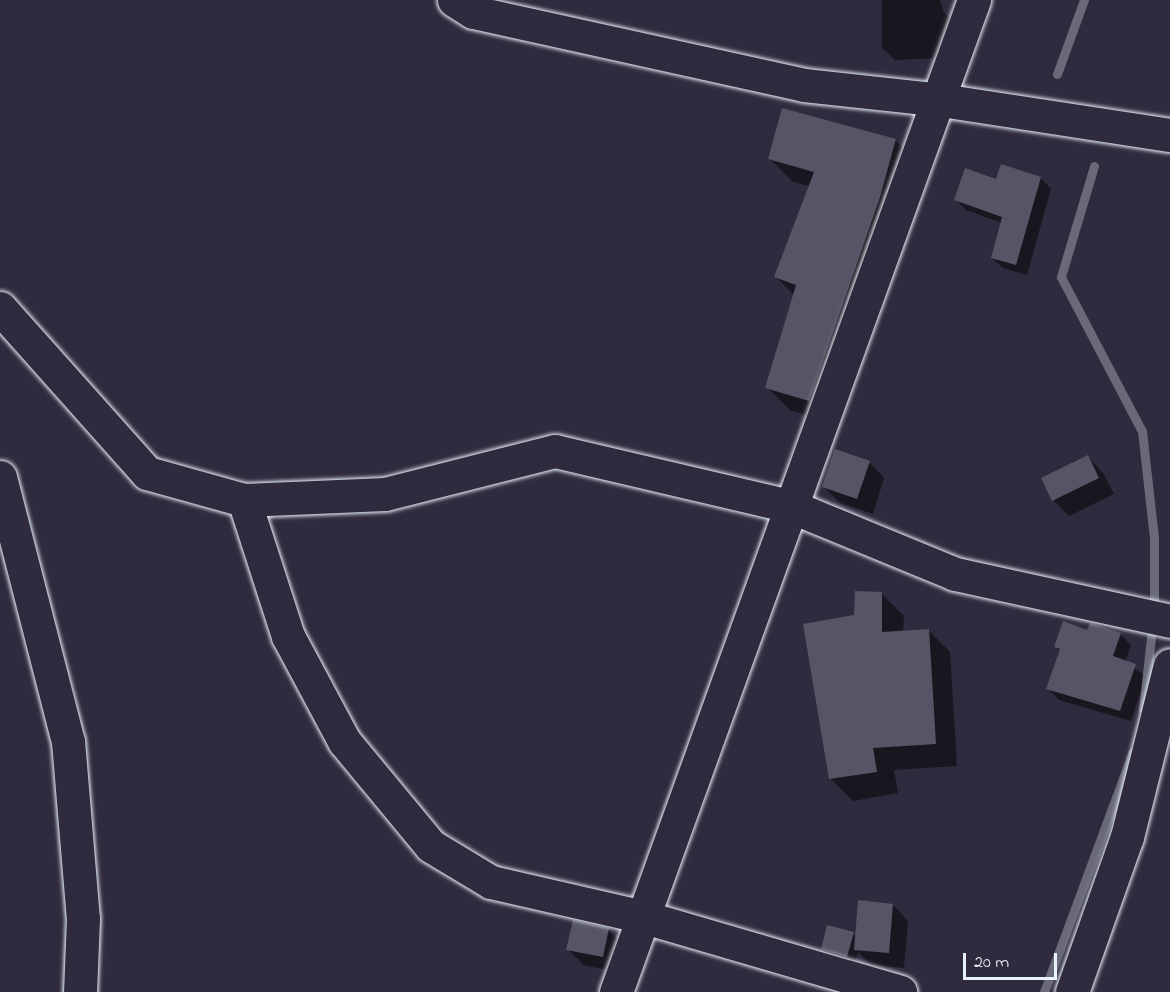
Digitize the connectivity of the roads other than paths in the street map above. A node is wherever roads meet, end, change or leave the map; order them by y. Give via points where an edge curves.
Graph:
1 (454, 0) edge
2 (974, 0) edge
3 (941, 100) junction
4 (1170, 135) edge
5 (0, 308) edge
6 (0, 477) edge
7 (244, 500) junction
8 (790, 506) junction
9 (1170, 621) edge
10 (1170, 664) edge
11 (644, 917) junction
12 (80, 992) edge
13 (616, 992) edge
14 (900, 992) edge
15 (1072, 992) edge

1 - 3 street via 473,12 717,68 804,85
2 - 3 street
3 - 4 street
3 - 8 street
5 - 7 street via 147,473
6 - 12 street via 68,741 83,918
7 - 8 street via 385,494 555,450
7 - 11 street via 288,636 344,741 431,846 491,882
8 - 9 street via 955,574
8 - 11 street
10 - 15 street via 1127,837
11 - 13 street
11 - 14 street

